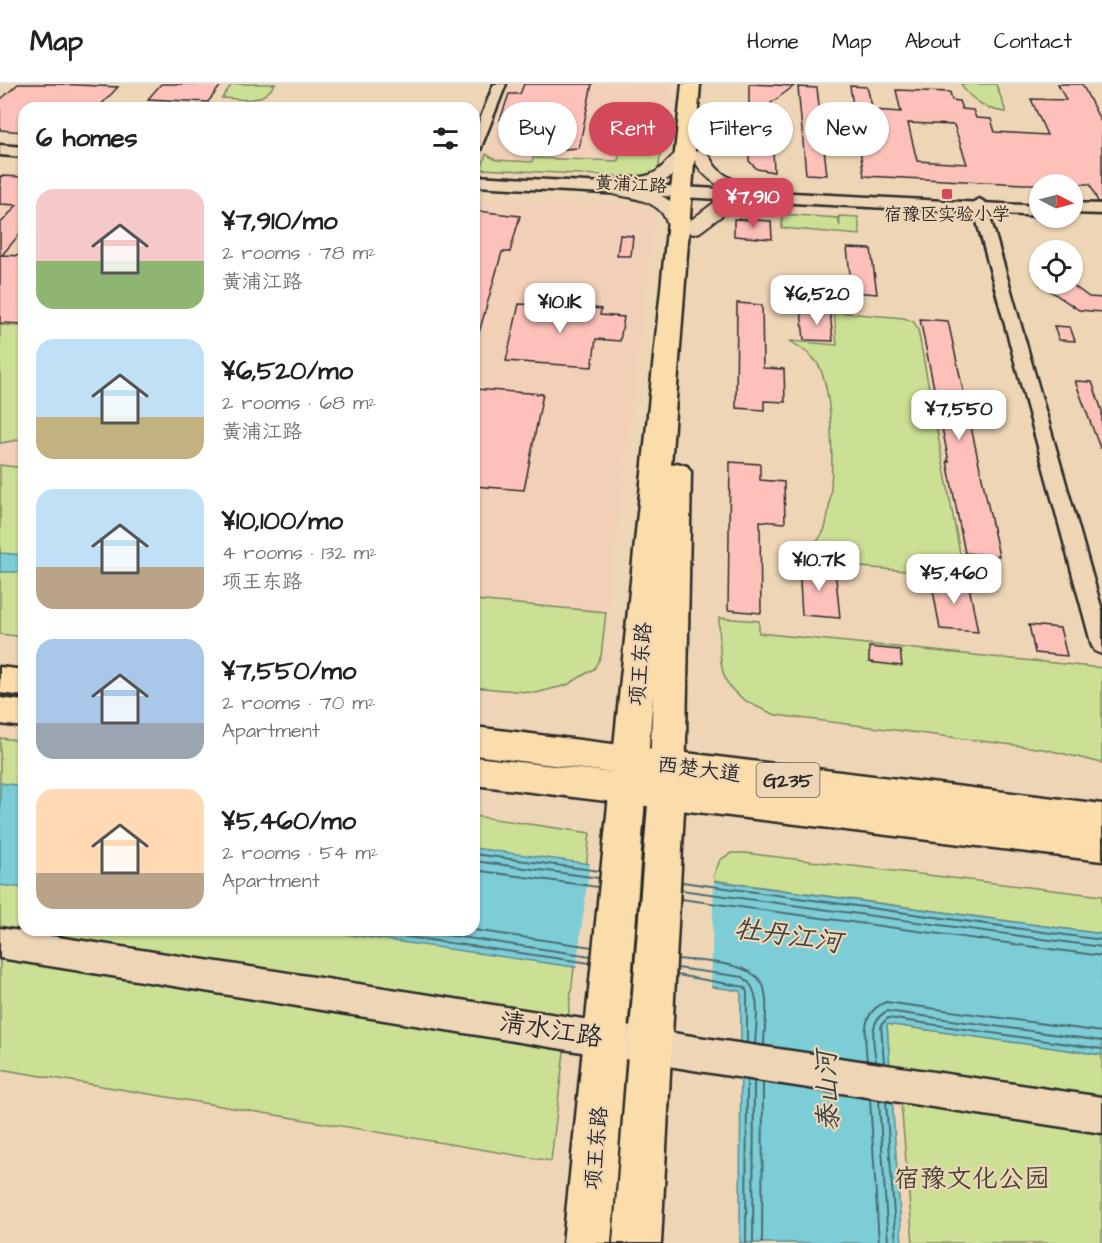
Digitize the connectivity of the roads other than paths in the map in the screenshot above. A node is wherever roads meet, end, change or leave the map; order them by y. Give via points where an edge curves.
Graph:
1 (500, 84) edge
2 (691, 84) edge
3 (705, 84) edge
4 (691, 102) edge
5 (702, 102) edge
6 (480, 135) edge
7 (0, 150) edge
8 (18, 152) edge
9 (0, 156) edge
10 (691, 156) edge
11 (692, 156) edge
12 (693, 156) edge
13 (18, 157) edge
14 (480, 176) edge
15 (480, 181) edge
16 (615, 186) junction
17 (689, 190) junction
18 (782, 196) junction
19 (980, 205) junction
20 (1029, 206) edge
21 (1083, 208) edge
22 (1102, 209) edge
23 (1029, 210) edge
24 (1083, 214) edge
25 (1102, 215) edge
26 (686, 227) junction
27 (1102, 646) edge
28 (0, 680) edge
29 (18, 682) edge
30 (0, 711) edge
31 (18, 713) edge
32 (480, 742) edge
33 (480, 771) edge
34 (629, 776) junction
35 (668, 779) junction
36 (1102, 819) edge
37 (1102, 845) edge
38 (0, 943) edge
39 (652, 1024) junction
40 (606, 1038) junction
41 (1102, 1114) edge
42 (587, 1243) edge
43 (637, 1243) edge

1 - 6 street
2 - 4 main road, 项王东路
3 - 5 main road, 项王东路
7 - 8 street
9 - 13 street
10 - 16 main road via 661,178
11 - 17 main road, 项王东路
12 - 18 main road via 722,181
14 - 16 street, 黄浦江路
15 - 16 street, 黄浦江路
16 - 17 street, 黄浦江路
16 - 26 main road via 667,206
17 - 18 street, 黄浦江路
17 - 26 main road, 项王东路
18 - 19 street, 黄浦江路
18 - 26 main road via 722,206
19 - 20 street, 黄浦江路
19 - 23 street, 黄浦江路
19 - 27 street
21 - 22 street
24 - 25 street
26 - 34 main road, 项王东路
26 - 35 main road, 项王东路
28 - 29 main road
30 - 31 main road
32 - 34 main road, 西楚大道 / G235
33 - 34 main road, 西楚大道 / G235
34 - 35 main road, 西楚大道 / G235
34 - 40 main road, 项王东路
35 - 36 main road, 西楚大道 / G235
35 - 37 main road, 西楚大道 / G235
35 - 39 main road, 项王东路
38 - 40 street, 清水江路
39 - 40 street, 清水江路
39 - 41 street, 清水江路 via 724,1058
39 - 43 main road, 项王东路
40 - 42 main road, 项王东路

